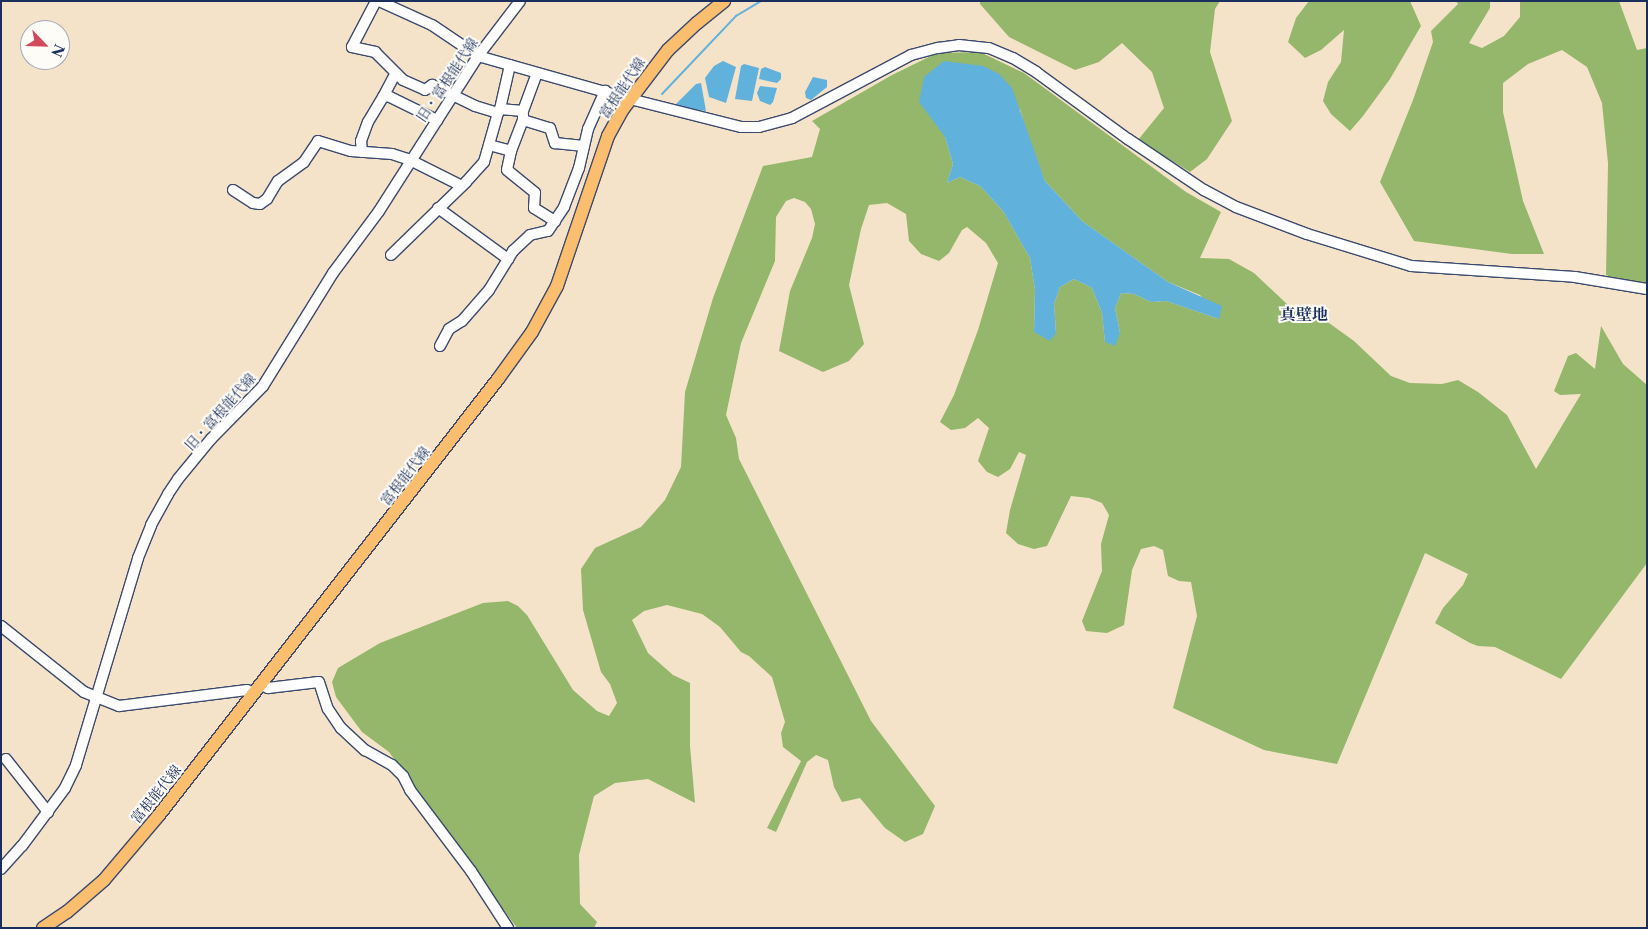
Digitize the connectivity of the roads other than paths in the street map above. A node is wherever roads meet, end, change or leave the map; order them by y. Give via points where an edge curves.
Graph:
1 (378, 1) edge
2 (520, 1) edge
3 (724, 1) edge
4 (478, 56) junction
5 (510, 65) junction
6 (396, 73) junction
7 (537, 73) junction
8 (605, 91) junction
9 (454, 95) junction
10 (383, 97) junction
11 (630, 99) junction
12 (499, 111) junction
13 (523, 116) junction
14 (437, 120) junction
15 (489, 145) junction
16 (584, 146) junction
17 (511, 151) junction
18 (362, 152) junction
19 (410, 160) junction
20 (580, 163) junction
21 (597, 168) junction
22 (462, 186) junction
23 (233, 190) dead end
24 (438, 208) junction
25 (555, 221) junction
26 (391, 255) dead end
27 (508, 259) junction
28 (1647, 289) edge
29 (440, 346) dead end
30 (1, 626) edge
31 (257, 690) junction
32 (96, 696) junction
33 (6, 759) dead end
34 (48, 812) junction
35 (1, 869) edge
36 (43, 928) edge
37 (508, 928) edge

1 - 4 street via 432,25
1 - 6 street via 352,47 376,52
2 - 4 street, 旧・富根能代線
3 - 11 main road, 富根能代線 via 668,50
4 - 5 street
4 - 9 street, 旧・富根能代線
5 - 7 street
5 - 12 street
6 - 9 street via 425,90 432,85
6 - 10 street
7 - 8 street
7 - 13 street
8 - 11 street
8 - 16 street
9 - 12 street
9 - 14 street, 旧・富根能代線
10 - 14 street via 388,96
10 - 18 street via 368,122 361,141
11 - 21 main road, 富根能代線 via 608,136
11 - 28 street via 741,127 759,127 792,118 911,55 959,45 989,48 1036,72 1204,190 1236,207 1307,234 1411,266 1575,277
12 - 13 street
12 - 15 street
13 - 16 street via 550,128 555,143
13 - 17 street
14 - 19 street, 旧・富根能代線
15 - 17 street
15 - 22 street via 484,162
16 - 20 street
17 - 25 street via 507,170 535,193 534,208
18 - 19 street via 392,154
18 - 23 street via 318,141 304,162 278,181 268,199 260,204
19 - 22 street
19 - 32 street, 旧・富根能代線 via 263,386 211,439 168,494 138,558
20 - 21 street
20 - 25 street via 564,207
21 - 31 main road, 富根能代線 via 557,286 532,332
22 - 24 street
24 - 26 street
24 - 27 street
25 - 27 street via 548,231 530,235
27 - 29 street via 489,290 462,321 449,329
30 - 32 street via 84,692
31 - 32 street via 119,706
31 - 36 main road, 富根能代線 via 104,880
31 - 37 street via 319,682 328,709 341,728 365,750 392,765 403,776
32 - 34 street, 旧・富根能代線 via 76,766
33 - 34 street
34 - 35 street, 旧・富根能代線

